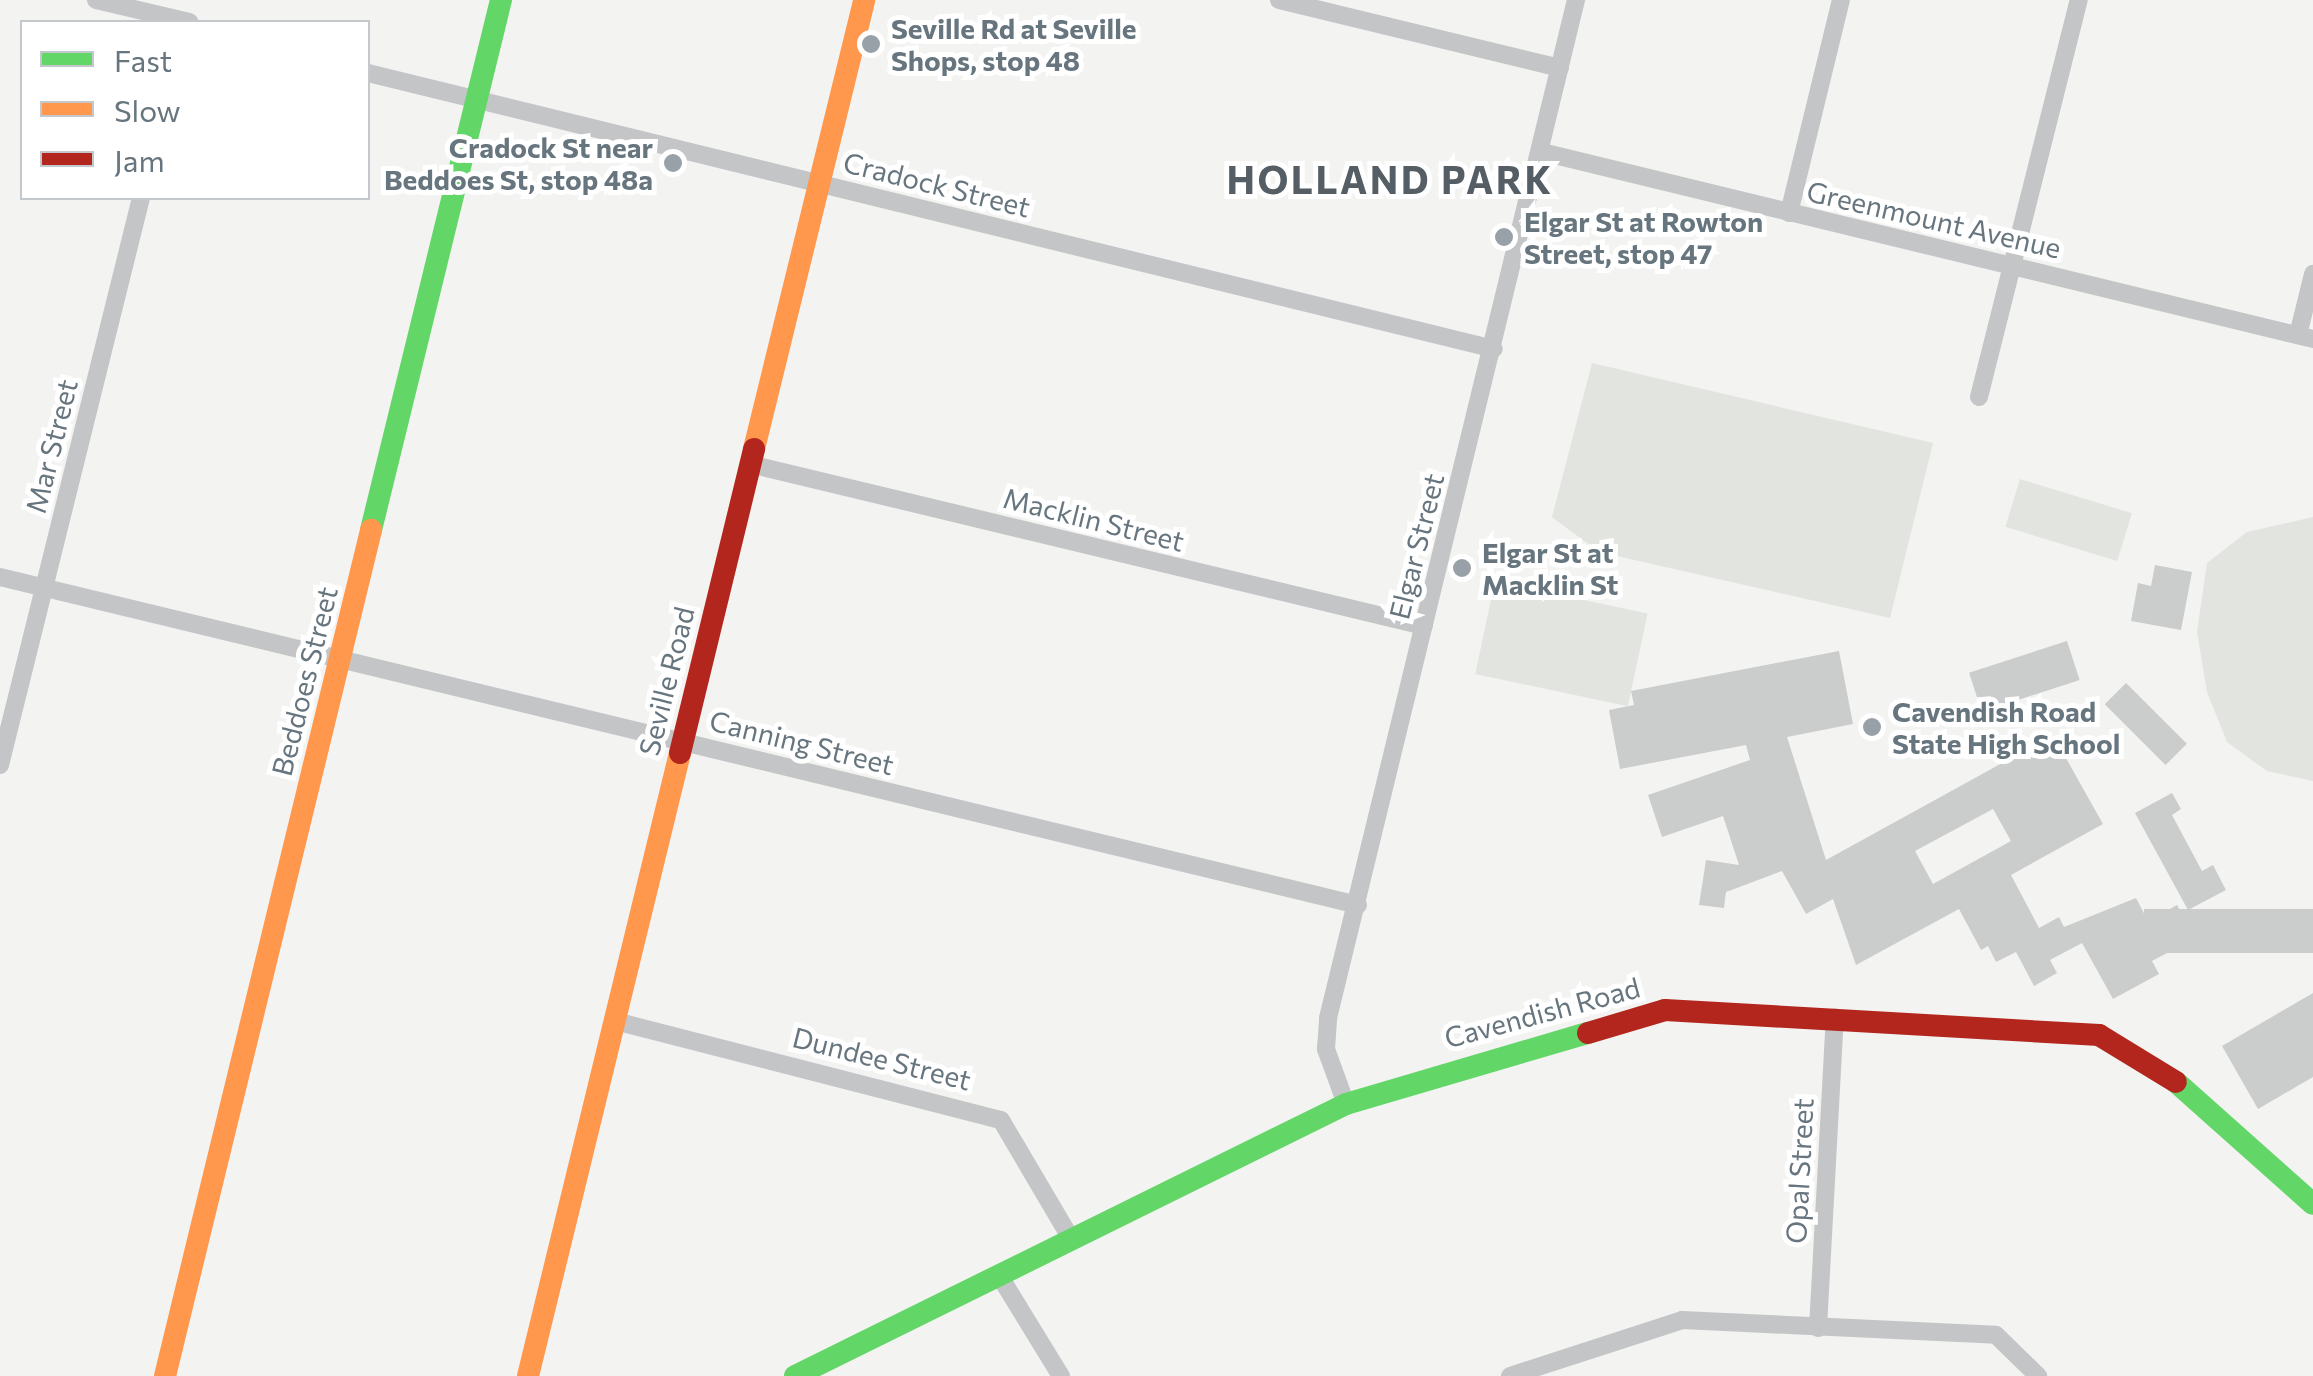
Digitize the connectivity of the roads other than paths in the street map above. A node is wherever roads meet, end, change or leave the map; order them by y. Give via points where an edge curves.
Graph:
1 (96, 0) edge
2 (502, 0) edge
3 (864, 0) edge
4 (1279, 0) edge
5 (1576, 0) edge
6 (1841, 0) edge
7 (2079, 0) edge
8 (178, 20) edge
9 (1560, 68) junction
10 (370, 74) edge
11 (477, 101) junction
12 (1542, 152) junction
13 (820, 183) junction
14 (140, 200) edge
15 (1789, 213) junction
16 (2011, 266) junction
17 (2313, 274) edge
18 (2306, 337) edge
19 (1494, 350) junction
20 (1979, 396) dead end
21 (750, 464) junction
22 (0, 577) edge
23 (44, 588) junction
24 (1424, 626) junction
25 (340, 659) junction
26 (682, 742) junction
27 (0, 765) edge
28 (1358, 905) junction
29 (1836, 1017) junction
30 (615, 1022) junction
31 (1346, 1104) junction
32 (2313, 1204) edge
33 (1071, 1239) junction
34 (999, 1275) junction
35 (1818, 1328) junction
36 (1557, 1369) edge
37 (165, 1376) edge
38 (528, 1376) edge
39 (795, 1376) edge
40 (1060, 1376) edge
41 (1510, 1376) edge
42 (2038, 1376) edge

1 - 8 street
2 - 11 street, Beddoes Street
3 - 13 street, Seville Road
4 - 9 street
5 - 9 street, Elgar Street
6 - 15 street
7 - 16 street
9 - 12 street, Elgar Street
10 - 11 street, Cradock Street
11 - 13 street, Cradock Street
11 - 25 street, Beddoes Street
12 - 15 street, Greenmount Avenue
12 - 19 street, Elgar Street
13 - 19 street, Cradock Street
13 - 21 street, Seville Road
14 - 23 street, Mar Street
15 - 16 street, Greenmount Avenue
16 - 18 street, Greenmount Avenue
16 - 20 street
17 - 18 street
19 - 24 street, Elgar Street
21 - 24 street, Macklin Street
21 - 26 street, Seville Road
22 - 23 street, Canning Street
23 - 25 street, Canning Street
23 - 27 street, Mar Street
24 - 28 street, Elgar Street
25 - 26 street, Canning Street
25 - 37 street, Beddoes Street
26 - 28 street, Canning Street
26 - 30 street, Seville Road
28 - 31 street, Elgar Street via 1325,1041
29 - 31 street, Cavendish Road via 1650,1012
29 - 32 street, Cavendish Road via 2063,1030 2116,1041 2152,1062
29 - 35 street, Opal Street
30 - 33 street, Dundee Street via 989,1115 1022,1146
30 - 38 street, Seville Road
31 - 33 street, Cavendish Road
33 - 34 street, Cavendish Road
34 - 39 street, Cavendish Road
34 - 40 street
35 - 36 street via 1682,1320
35 - 42 street via 1996,1335
36 - 41 street

